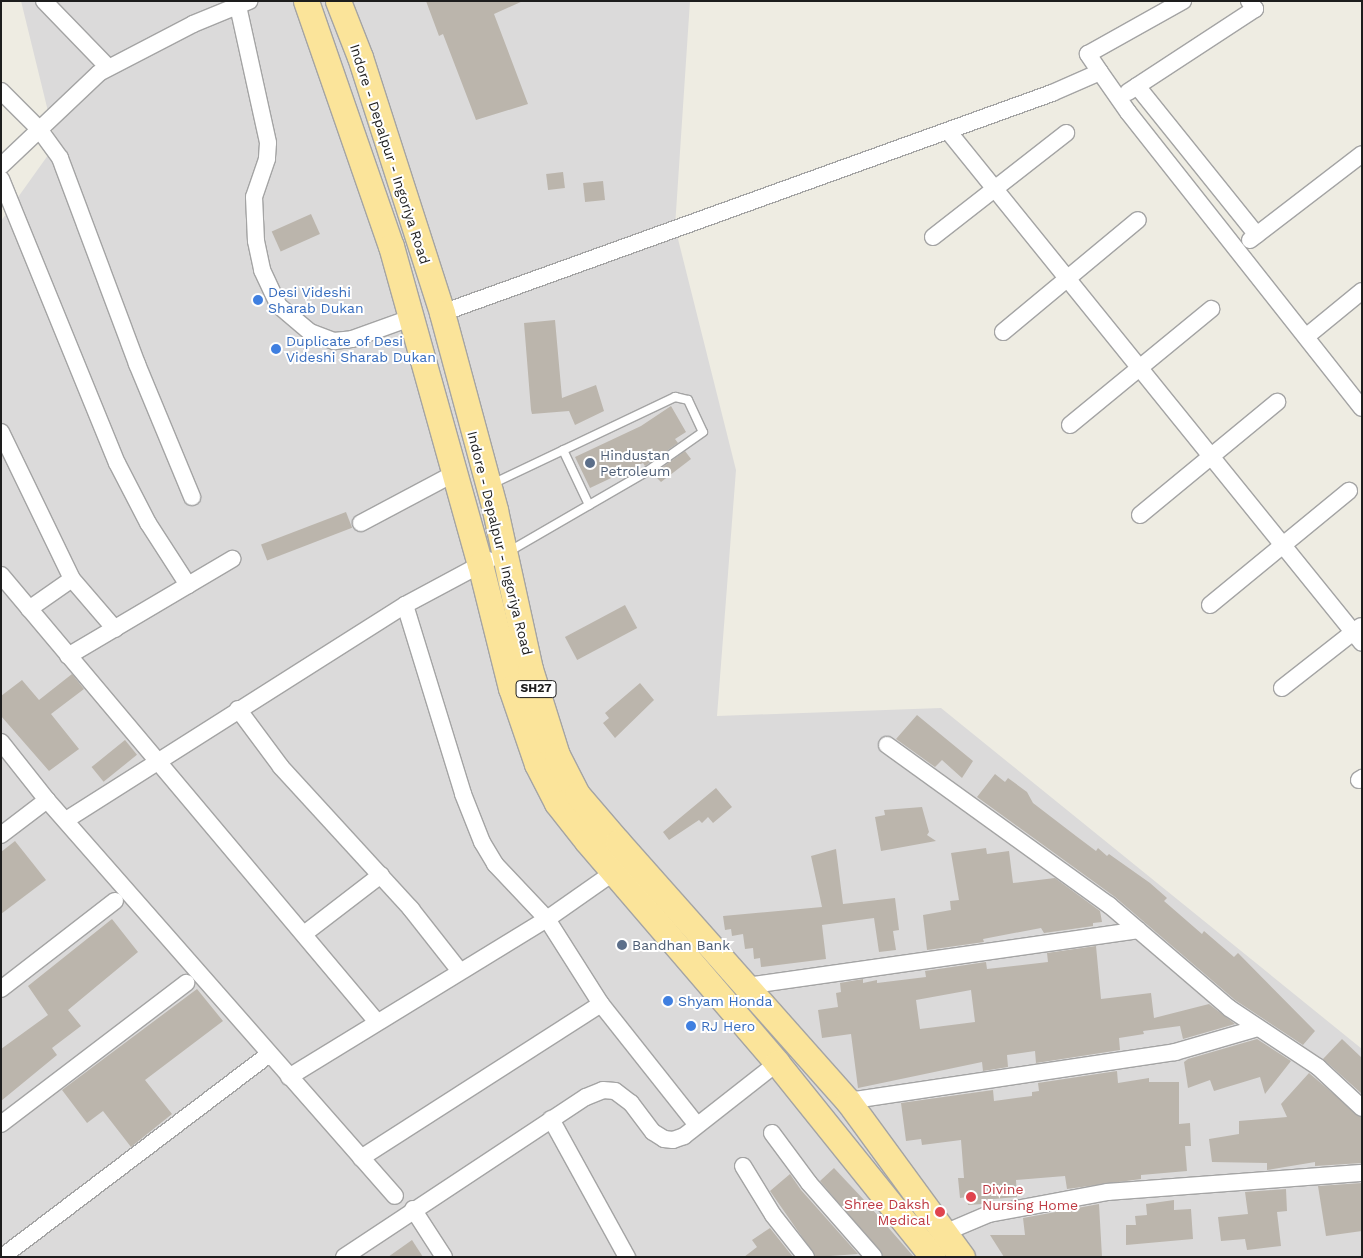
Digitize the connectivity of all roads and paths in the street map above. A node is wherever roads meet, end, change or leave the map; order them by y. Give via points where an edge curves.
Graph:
1 (44, 1) edge
2 (306, 1) edge
3 (338, 1) edge
4 (1183, 1) edge
5 (1249, 1) edge
6 (244, 3) edge
7 (108, 67) junction
8 (1100, 72) junction
9 (1137, 86) junction
10 (1, 90) edge
11 (1118, 99) junction
12 (39, 129) junction
13 (948, 131) junction
14 (1066, 133) dead end
15 (1362, 154) edge
16 (1, 166) edge
17 (1, 180) edge
18 (996, 189) junction
19 (1138, 220) dead end
20 (1257, 235) junction
21 (933, 237) dead end
22 (1238, 249) junction
23 (1069, 278) junction
24 (1362, 292) edge
25 (1211, 309) dead end
26 (442, 313) junction
27 (413, 317) junction
28 (1003, 332) dead end
29 (1307, 336) junction
30 (1141, 368) junction
31 (1277, 402) dead end
32 (1362, 408) edge
33 (1070, 425) dead end
34 (1, 432) edge
35 (563, 450) junction
36 (1211, 456) junction
37 (455, 473) junction
38 (488, 486) junction
39 (1349, 491) dead end
40 (192, 496) dead end
41 (589, 505) junction
42 (1140, 514) dead end
43 (361, 523) dead end
44 (1284, 546) junction
45 (504, 554) junction
46 (232, 558) dead end
47 (480, 564) junction
48 (1, 575) edge
49 (72, 579) junction
50 (188, 585) junction
51 (1210, 605) dead end
52 (405, 606) junction
53 (29, 609) junction
54 (115, 628) junction
55 (1359, 634) edge
56 (68, 656) junction
57 (1282, 688) dead end
58 (238, 709) junction
59 (1, 742) edge
60 (887, 745) dead end
61 (158, 761) junction
62 (47, 800) junction
63 (66, 820) junction
64 (1, 835) edge
65 (614, 872) junction
66 (381, 875) junction
67 (115, 900) dead end
68 (547, 919) junction
69 (1138, 930) junction
70 (304, 934) junction
71 (459, 970) junction
72 (186, 983) dead end
73 (746, 986) junction
74 (1, 989) edge
75 (601, 1004) junction
76 (377, 1022) junction
77 (1258, 1028) junction
78 (269, 1054) junction
79 (776, 1063) junction
80 (289, 1076) junction
81 (848, 1100) junction
82 (1362, 1108) edge
83 (551, 1119) junction
84 (1, 1124) edge
85 (698, 1125) junction
86 (772, 1133) dead end
87 (361, 1158) junction
88 (743, 1166) dead end
89 (1362, 1173) edge
90 (395, 1196) dead end
91 (413, 1208) junction
92 (944, 1233) junction
93 (2, 1257) edge
94 (344, 1257) edge
95 (444, 1257) edge
96 (627, 1257) edge
97 (806, 1257) edge
98 (874, 1257) edge
99 (933, 1257) edge
100 (962, 1257) edge

1 - 7 street
2 - 27 main road, Indore - Depalpur - Ingoriya Road / SH27 via 335,78
3 - 26 main road, Indore - Depalpur - Ingoriya Road / SH27 via 360,57
4 - 8 street via 1088,54
5 - 9 street via 1255,9
6 - 7 street
6 - 27 street via 268,143 267,159 254,197 256,242 262,270 278,305 310,332 334,341 352,339
7 - 12 street via 68,99
8 - 11 street
8 - 13 street
9 - 11 street
9 - 20 street
10 - 12 street
11 - 22 street
12 - 16 street
12 - 40 street via 60,158 67,174 137,364
13 - 18 street
13 - 26 street
14 - 18 street
15 - 20 street
17 - 50 street via 117,463 148,523
18 - 21 street
18 - 23 street
19 - 23 street
20 - 22 street
22 - 29 street
23 - 28 street
23 - 30 street
24 - 29 street
25 - 30 street
26 - 38 main road, Indore - Depalpur - Ingoriya Road / SH27
27 - 37 main road, Indore - Depalpur - Ingoriya Road / SH27
29 - 32 street
30 - 33 street
30 - 36 street
31 - 36 street
34 - 49 street
35 - 38 lane
35 - 41 lane
35 - 41 lane via 675,397 688,400 703,432 646,472
36 - 42 street
36 - 44 street
37 - 43 street
37 - 47 main road, Indore - Depalpur - Ingoriya Road / SH27
38 - 45 main road, Indore - Depalpur - Ingoriya Road / SH27
39 - 44 street
41 - 45 lane
44 - 51 street
44 - 55 street
45 - 47 street
45 - 73 main road, Indore - Depalpur - Ingoriya Road / SH27 via 530,669 557,755 577,794
46 - 50 street
47 - 52 street
47 - 65 main road, Indore - Depalpur - Ingoriya Road / SH27 via 511,688 537,764 557,802
48 - 53 street
49 - 53 street
49 - 54 street
50 - 54 street
52 - 58 street
52 - 68 street via 463,794 482,842 495,864
53 - 56 street
54 - 56 street
55 - 57 street
56 - 61 street
58 - 61 street
58 - 66 street via 281,767
59 - 62 street
60 - 69 street via 1109,905
61 - 63 street
61 - 70 street
62 - 63 street
62 - 64 street
63 - 78 street
65 - 68 street
65 - 79 main road, Indore - Depalpur - Ingoriya Road / SH27
66 - 70 street
66 - 71 street
67 - 74 street
68 - 71 street
68 - 75 street
69 - 73 street
69 - 77 street
70 - 76 street
71 - 76 street
72 - 84 street
73 - 81 main road, Indore - Depalpur - Ingoriya Road / SH27
75 - 85 street
75 - 87 street
76 - 80 street
77 - 81 street via 1176,1052
77 - 82 street via 1318,1067
78 - 80 street
78 - 93 street
79 - 85 street
79 - 99 main road, Indore - Depalpur - Ingoriya Road / SH27
80 - 87 street
81 - 92 main road, Indore - Depalpur - Ingoriya Road / SH27
83 - 85 street via 603,1090 615,1091 631,1103 654,1132 664,1139 684,1136
83 - 91 street
83 - 96 street
86 - 98 street via 809,1183
87 - 90 street
88 - 97 street via 773,1215
89 - 92 street via 1108,1192 989,1214
91 - 94 street
91 - 95 street
92 - 100 main road, Indore - Depalpur - Ingoriya Road / SH27

